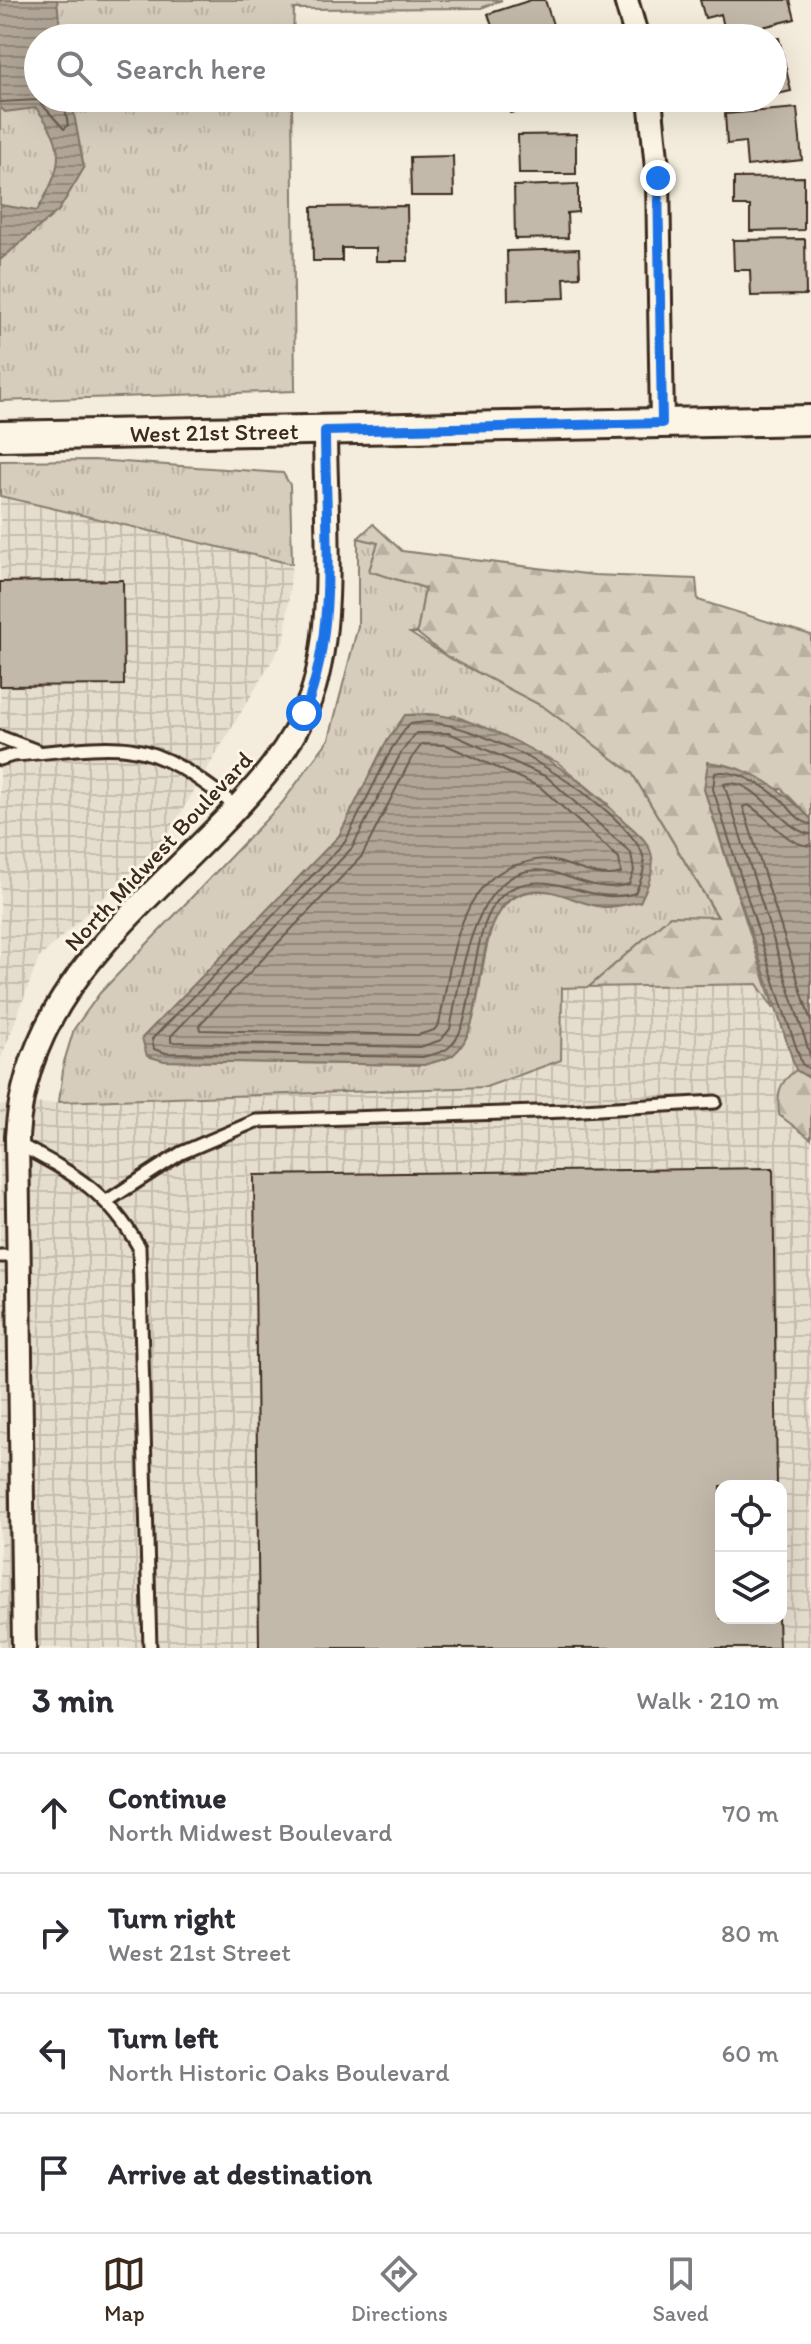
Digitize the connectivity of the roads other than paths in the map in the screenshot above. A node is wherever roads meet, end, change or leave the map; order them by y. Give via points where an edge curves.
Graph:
1 (626, 0) edge
2 (633, 24) edge
3 (651, 112) edge
4 (811, 420) edge
5 (662, 423) junction
6 (325, 431) junction
7 (0, 436) edge
8 (0, 737) edge
9 (42, 753) junction
10 (0, 759) edge
11 (237, 807) junction
12 (715, 1102) dead end
13 (17, 1144) junction
14 (107, 1201) junction
15 (10, 1256) edge
16 (24, 1648) edge
17 (150, 1648) edge

1 - 2 street
3 - 5 street via 658,178
4 - 5 street, West 21st Street
5 - 6 street, West 21st Street
6 - 7 street, West 21st Street
6 - 11 street, North Midwest Boulevard via 325,616 316,678 282,755
8 - 9 lane
9 - 10 lane
9 - 11 lane via 129,748 155,755
11 - 13 street, North Midwest Boulevard via 64,992 31,1061
12 - 14 lane via 256,1121 181,1153
13 - 14 lane via 74,1174
13 - 15 street, North Midwest Boulevard
14 - 17 lane via 139,1247
15 - 16 street, North Midwest Boulevard

